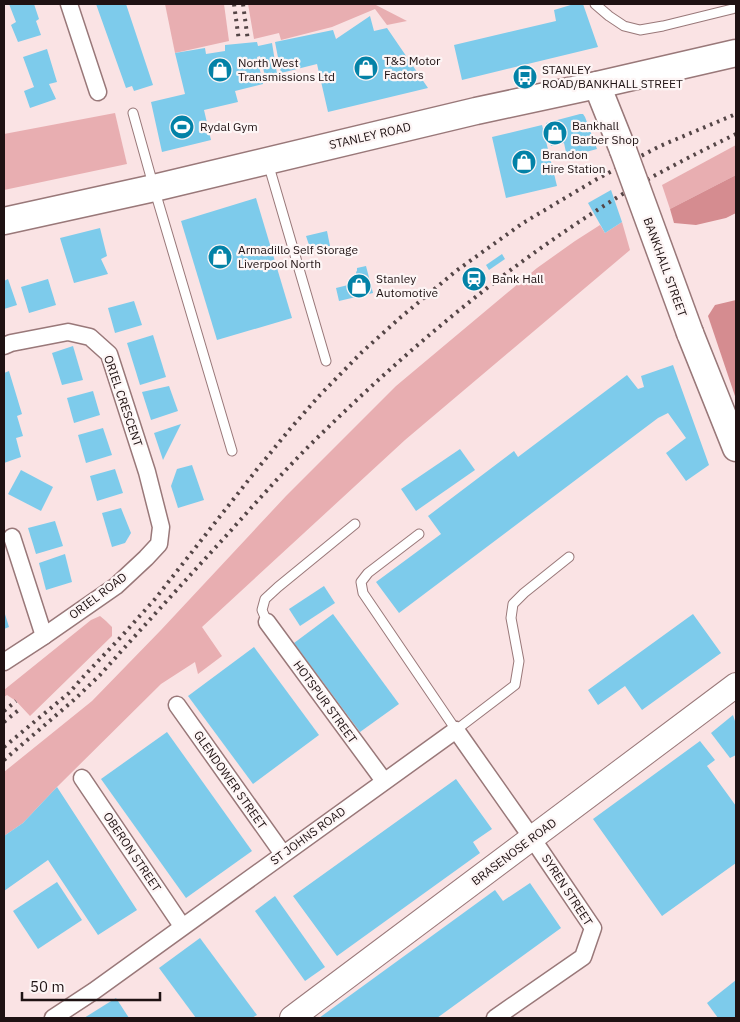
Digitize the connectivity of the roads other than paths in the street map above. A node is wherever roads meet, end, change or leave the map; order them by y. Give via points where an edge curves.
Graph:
1 (68, 4) edge
2 (595, 4) edge
3 (736, 7) edge
4 (736, 53) edge
5 (597, 85) junction
6 (98, 92) dead end
7 (133, 112) dead end
8 (268, 160) junction
9 (154, 188) junction
10 (4, 221) edge
11 (4, 346) edge
12 (326, 361) dead end
13 (736, 448) edge
14 (232, 451) dead end
15 (354, 524) dead end
16 (161, 527) joint
17 (419, 534) dead end
18 (12, 537) dead end
19 (570, 557) dead end
20 (267, 622) joint
21 (44, 636) junction
22 (4, 662) edge
23 (736, 685) edge
24 (177, 705) dead end
25 (456, 730) junction
26 (82, 778) dead end
27 (384, 781) junction
28 (532, 838) junction
29 (283, 854) junction
30 (182, 926) junction
31 (52, 1018) edge
32 (292, 1018) edge
33 (495, 1018) edge

1 - 6 street
2 - 3 lane via 624,26 640,30
4 - 5 main road, STANLEY ROAD
5 - 8 main road, STANLEY ROAD
5 - 13 main road, BANKHALL STREET, bridge
7 - 9 lane
8 - 9 main road, STANLEY ROAD
8 - 12 lane
9 - 10 main road, STANLEY ROAD
9 - 14 lane
11 - 16 street, ORIEL CRESCENT via 68,332 90,338 109,354
15 - 20 lane via 264,600 262,610
16 - 21 street, ORIEL ROAD via 159,544 142,562 116,586
17 - 25 lane via 368,573 361,582 363,594
18 - 21 street
19 - 25 lane via 513,604 511,618 518,661 515,685
20 - 27 street, HOTSPUR STREET
21 - 22 street, ORIEL ROAD
23 - 28 main road, BRASENOSE ROAD
24 - 29 street, GLENDOWER STREET
25 - 27 street, ST JOHNS ROAD
25 - 28 street
26 - 30 street, OBERON STREET
27 - 29 street, ST JOHNS ROAD
28 - 32 main road, BRASENOSE ROAD
28 - 33 street, SYREN STREET via 593,928 583,957
29 - 30 street, ST JOHNS ROAD
30 - 31 street, ST JOHNS ROAD

